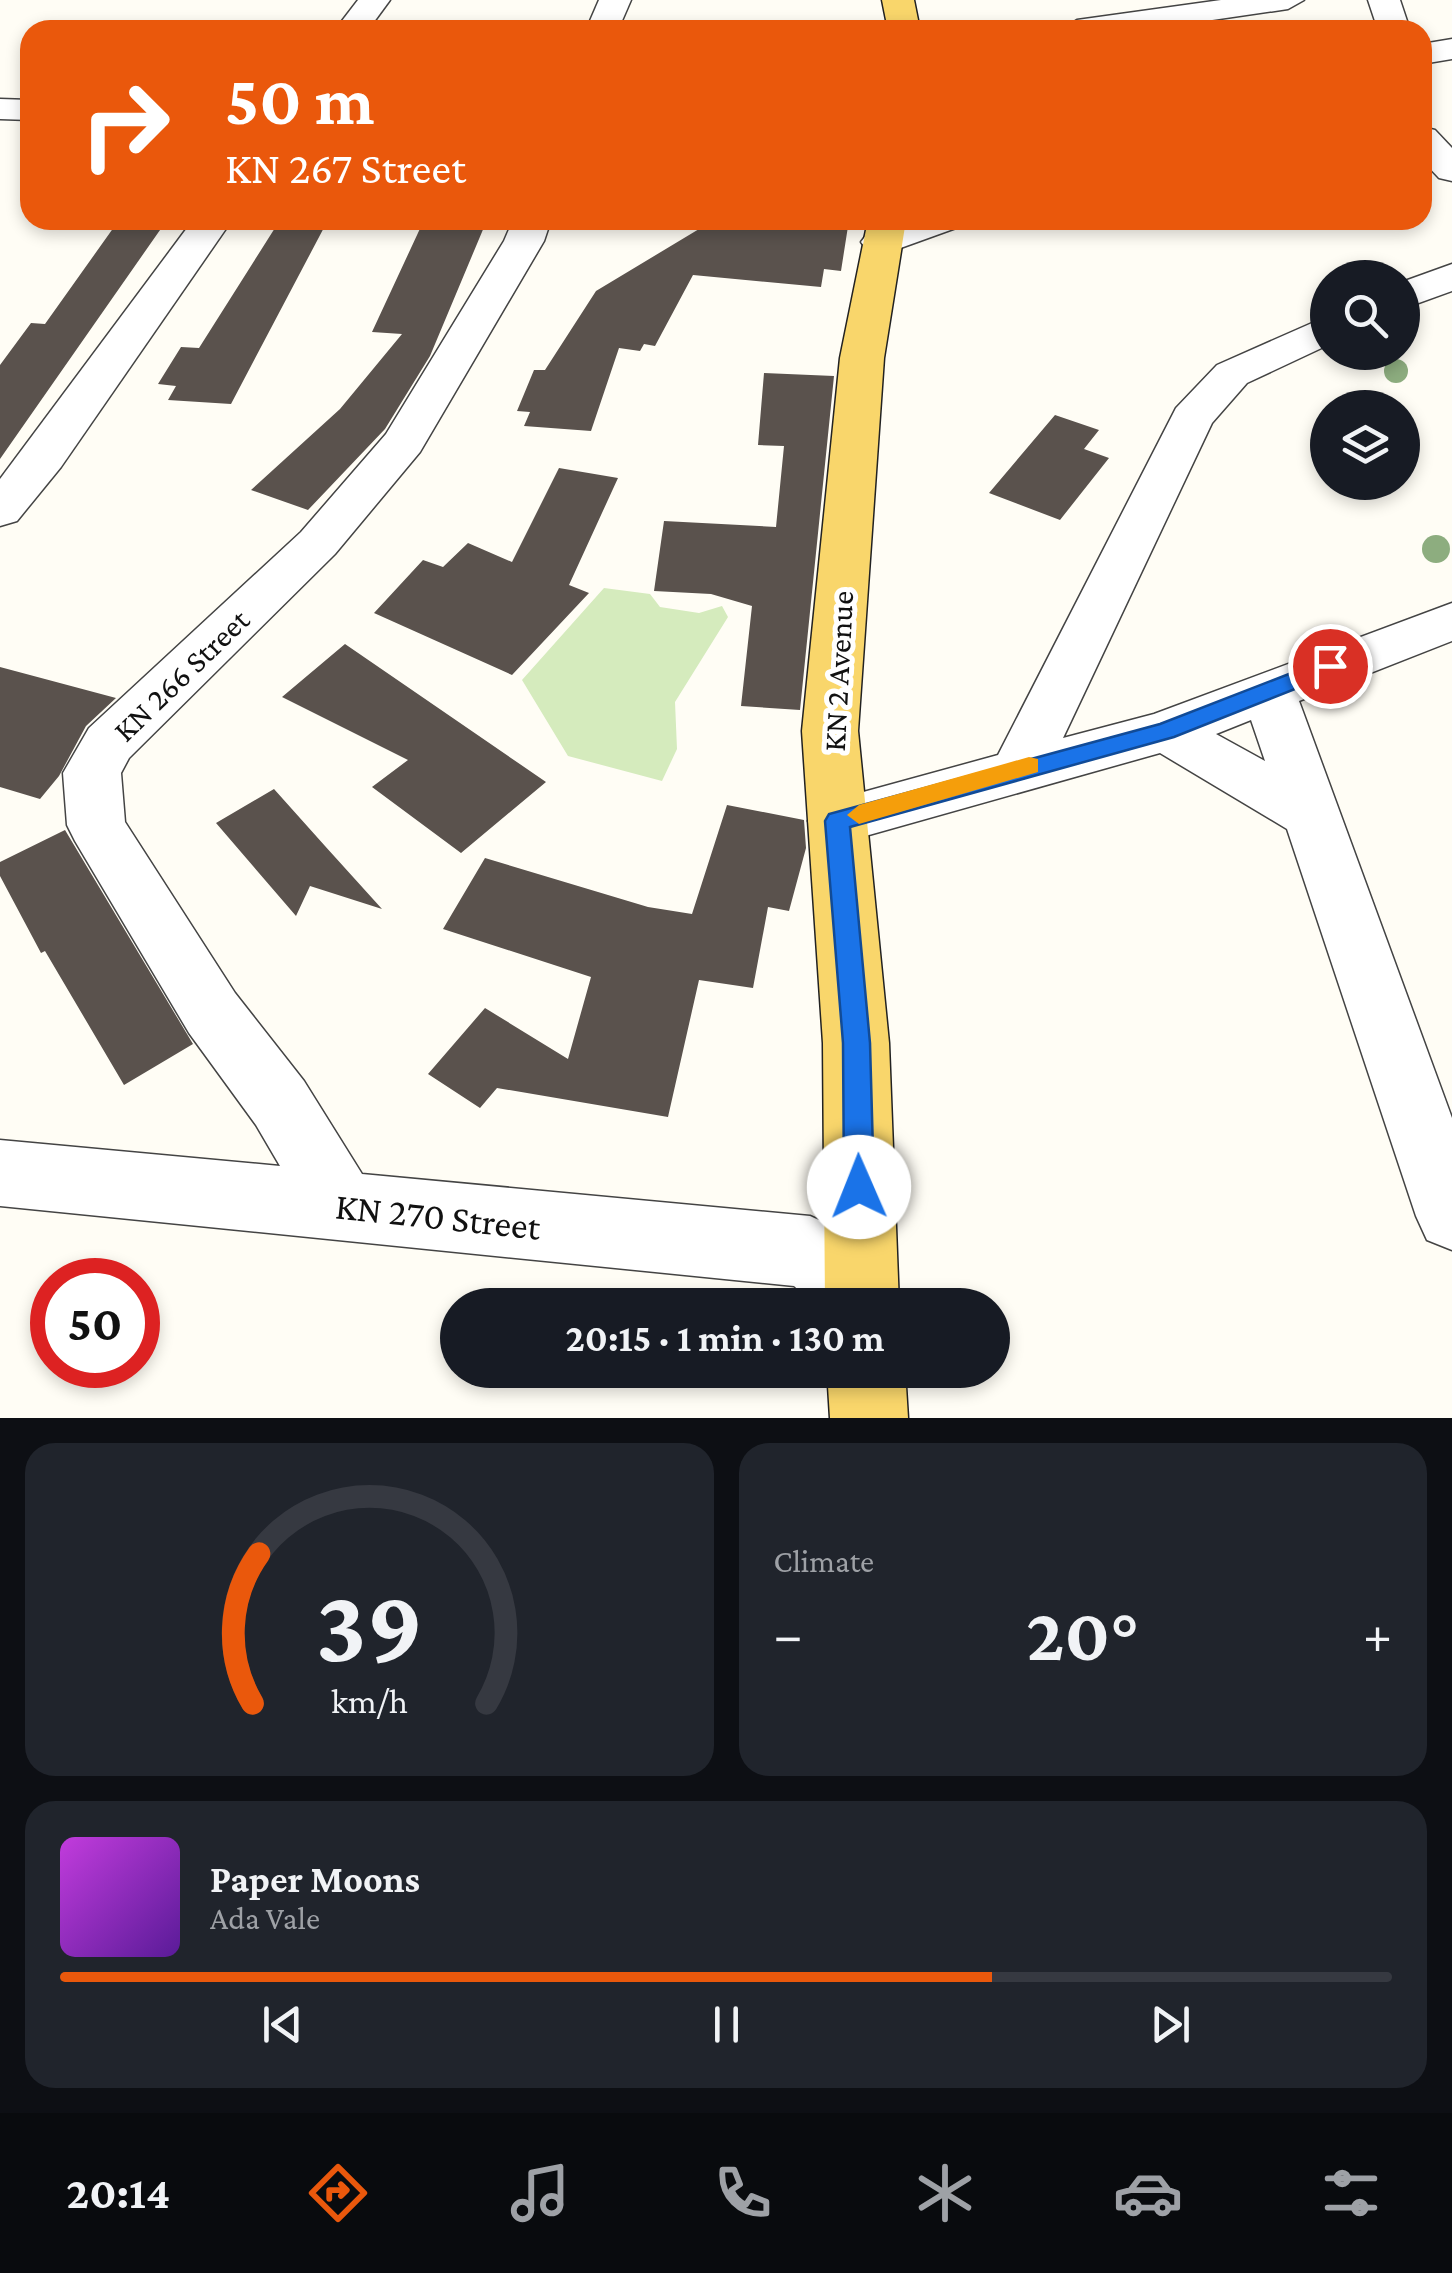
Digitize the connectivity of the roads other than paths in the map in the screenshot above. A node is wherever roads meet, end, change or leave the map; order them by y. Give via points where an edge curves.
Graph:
1 (1070, 0) edge
2 (1288, 0) edge
3 (1140, 20) joint
4 (1432, 149) edge
5 (1452, 170) edge
6 (206, 230) edge
7 (528, 230) edge
8 (884, 231) edge
9 (1452, 276) edge
10 (1420, 289) edge
11 (1310, 337) edge
12 (0, 510) edge
13 (1452, 621) edge
14 (1268, 692) junction
15 (1166, 731) junction
16 (1020, 768) junction
17 (1308, 813) junction
18 (837, 821) junction
19 (0, 1174) edge
20 (342, 1207) junction
21 (1452, 1216) edge
22 (849, 1288) edge
23 (862, 1288) edge
24 (867, 1388) edge
25 (868, 1418) edge

1 - 3 street
2 - 3 street
4 - 5 street
6 - 12 street
7 - 20 street, KN 266 Street via 404,442 318,543 109,743 92,773 96,824
8 - 18 main road, KN 2 Avenue via 862,358 830,732
9 - 10 street
11 - 16 street via 1232,374 1192,418
13 - 14 street
14 - 15 street
14 - 17 street
15 - 16 street
15 - 17 street
16 - 18 street
17 - 21 street
18 - 23 main road, KN 2 Avenue via 856,1043
19 - 20 street, KN 270 Street
20 - 22 street, KN 270 Street via 810,1252
24 - 25 main road

